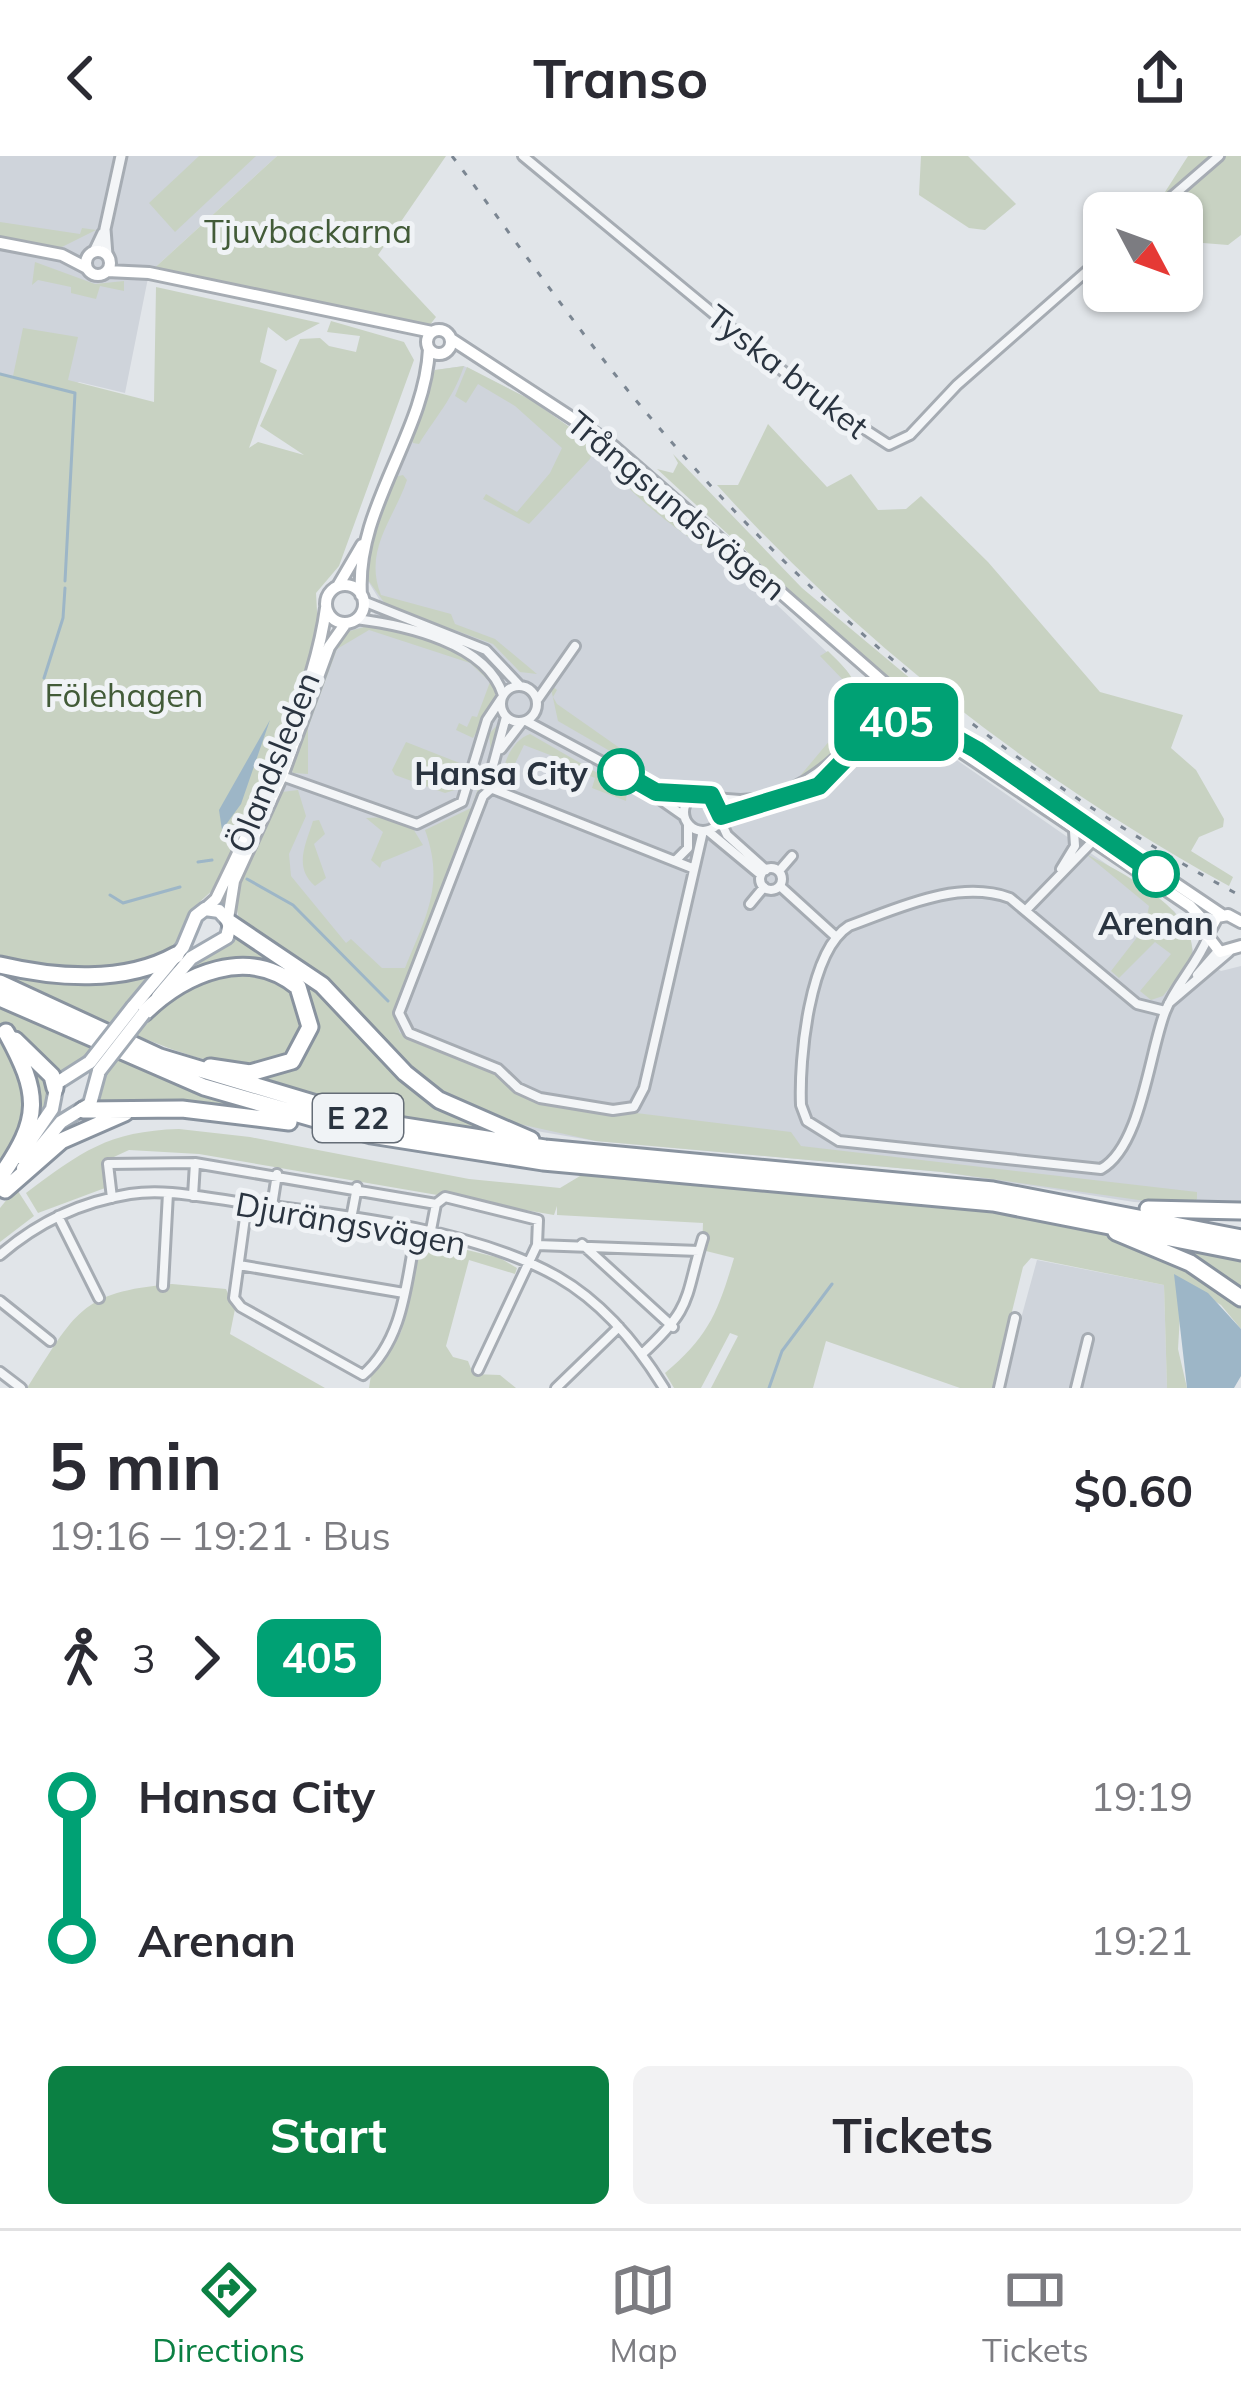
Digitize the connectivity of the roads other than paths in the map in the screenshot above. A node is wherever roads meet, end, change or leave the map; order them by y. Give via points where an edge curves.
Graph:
1 (122, 156) edge
2 (523, 156) edge
3 (1220, 156) edge
4 (1178, 192) edge
5 (0, 243) edge
6 (62, 256) junction
7 (102, 258) junction
8 (87, 268) junction
9 (1083, 275) edge
10 (384, 322) junction
11 (432, 332) junction
12 (451, 339) junction
13 (429, 348) junction
14 (444, 353) junction
15 (480, 361) junction
16 (418, 397) junction
17 (369, 532) junction
18 (341, 586) junction
19 (362, 598) junction
20 (326, 608) junction
21 (351, 621) junction
22 (575, 646) dead end
23 (861, 668) junction
24 (552, 672) junction
25 (522, 686) junction
26 (889, 687) junction
27 (502, 697) junction
28 (537, 703) junction
29 (906, 703) junction
30 (878, 713) junction
31 (506, 717) junction
32 (524, 722) junction
33 (552, 730) junction
34 (483, 731) junction
35 (851, 746) junction
36 (497, 755) junction
37 (277, 774) junction
38 (492, 788) junction
39 (656, 792) junction
40 (691, 797) junction
41 (715, 797) junction
42 (720, 818) junction
43 (686, 819) junction
44 (705, 830) junction
45 (1074, 832) junction
46 (1091, 843) junction
47 (792, 856) dead end
48 (675, 861) junction
49 (692, 868) junction
50 (1060, 870) junction
51 (778, 871) junction
52 (764, 872) junction
53 (780, 886) junction
54 (764, 887) junction
55 (750, 904) dead end
56 (1028, 908) junction
57 (206, 909) junction
58 (1232, 918) edge
59 (229, 921) junction
60 (1208, 933) junction
61 (835, 936) junction
62 (1233, 950) edge
63 (176, 955) junction
64 (0, 965) edge
65 (0, 983) edge
66 (0, 998) edge
67 (1167, 1007) junction
68 (138, 1010) junction
69 (3, 1029) edge
70 (160, 1057) junction
71 (94, 1067) junction
72 (55, 1093) junction
73 (140, 1109) junction
74 (78, 1111) junction
75 (371, 1135) junction
76 (563, 1150) junction
77 (195, 1163) junction
78 (277, 1174) junction
79 (1, 1186) edge
80 (357, 1187) junction
81 (168, 1193) junction
82 (193, 1196) junction
83 (112, 1198) junction
84 (248, 1203) junction
85 (436, 1204) junction
86 (272, 1206) junction
87 (1055, 1207) junction
88 (1241, 1211) edge
89 (58, 1216) junction
90 (351, 1219) junction
91 (416, 1232) junction
92 (430, 1235) junction
93 (703, 1238) dead end
94 (1241, 1238) edge
95 (582, 1244) junction
96 (536, 1245) junction
97 (699, 1251) junction
98 (1241, 1252) edge
99 (0, 1255) edge
100 (526, 1263) junction
101 (238, 1265) junction
102 (163, 1286) dead end
103 (404, 1293) junction
104 (99, 1298) dead end
105 (1241, 1298) edge
106 (0, 1301) edge
107 (1016, 1318) dead end
108 (620, 1327) junction
109 (673, 1327) junction
110 (1088, 1339) dead end
111 (50, 1341) dead end
112 (642, 1354) junction
113 (478, 1370) dead end
114 (0, 1372) edge
115 (21, 1388) edge
116 (556, 1388) edge
117 (664, 1388) edge
118 (999, 1388) edge
119 (1076, 1388) edge

1 - 7 street
2 - 9 street, Tyska bruket via 812,395 889,445 910,435
3 - 4 street
5 - 6 main road
6 - 7 main road
6 - 8 main road
7 - 8 main road
7 - 8 main road via 96,275
7 - 10 main road via 132,271
10 - 11 main road
10 - 13 main road
11 - 12 main road, Trångsundsvägen
11 - 13 main road, Ölandsleden
12 - 14 main road, Ölandsleden
12 - 15 main road, Trångsundsvägen
13 - 14 main road, Trångsundsvägen
13 - 16 main road, Ölandsleden
14 - 15 main road, Trångsundsvägen
14 - 16 main road, Ölandsleden
15 - 23 main road, Trångsundsvägen via 608,441
16 - 17 main road, Ölandsleden
17 - 18 main road, Ölandsleden
17 - 19 main road, Ölandsleden
18 - 19 main road
18 - 20 main road, Ölandsleden
19 - 21 main road, Ölandsleden
19 - 25 street via 486,650
20 - 21 main road
20 - 37 main road, Ölandsleden
21 - 27 street via 479,658 496,675
21 - 37 main road, Ölandsleden via 329,647
22 - 24 street
23 - 26 main road, Trångsundsvägen
23 - 30 main road, Trångsundsvägen
24 - 25 street
24 - 28 street
25 - 27 street
25 - 28 street
26 - 29 main road, Trångsundsvägen
26 - 30 main road
27 - 31 street
27 - 34 street
28 - 32 street
28 - 33 street
29 - 30 main road via 902,718
29 - 58 main road
30 - 35 street
30 - 35 street
30 - 45 main road via 953,746
31 - 32 street
31 - 34 street
31 - 36 street
32 - 33 street
32 - 36 street
33 - 39 street
34 - 37 street via 462,802 417,824
35 - 41 street via 810,782
35 - 42 street via 819,786
36 - 38 street
37 - 57 main road, Ölandsleden
37 - 59 main road, Ölandsleden via 234,881
38 - 48 street
38 - 49 street via 482,796 399,1013 403,1028 498,1069 540,1098 625,1111 638,1103
39 - 40 street
39 - 43 street
40 - 41 street
40 - 43 street
41 - 42 street
42 - 44 street
42 - 52 street
43 - 44 street
43 - 48 street via 688,848
44 - 49 street
44 - 52 street
45 - 46 main road
45 - 50 street
46 - 50 street
46 - 60 main road via 1169,895
47 - 51 street
48 - 49 street
50 - 56 street
51 - 52 street
51 - 53 street
52 - 54 street
53 - 54 street
53 - 61 street
54 - 55 street
56 - 61 street via 991,890 968,890
56 - 67 street via 1137,1004
57 - 59 main road
57 - 63 main road, Ölandsleden
58 - 60 main road
59 - 68 main road, Ölandsleden via 227,937 191,958
59 - 76 highway via 322,985 439,1100
60 - 62 main road
60 - 67 street
61 - 67 street via 815,986 800,1089 807,1121 839,1141 1101,1168 1123,1149
62 - 67 street
63 - 64 highway via 99,975
63 - 68 main road, Ölandsleden
65 - 70 highway, E 22
66 - 75 highway, E 22 via 187,1081
68 - 70 highway via 189,978 238,967 290,980 308,1005 303,1048 274,1070 238,1072
68 - 71 main road, Ölandsleden, bridge
69 - 72 highway via 46,1069
69 - 79 highway via 34,1103
70 - 76 highway, E 22 via 373,1121
71 - 72 main road, Ölandsleden
71 - 74 main road, Ölandsleden via 92,1100
72 - 74 main road
72 - 79 main road, Ölandsleden
73 - 74 highway
73 - 75 highway
73 - 79 highway via 75,1132
74 - 79 main road, Ölandsleden
75 - 87 highway, E 22 via 542,1162
76 - 87 highway, E 22 via 863,1174
77 - 78 street
77 - 82 street
77 - 83 street via 108,1164
78 - 80 street
78 - 86 street
80 - 85 street
80 - 90 street
81 - 82 street, Djurängsvägen
81 - 83 street, Djurängsvägen
81 - 102 street
82 - 84 street, Djurängsvägen
83 - 89 street, Djurängsvägen
84 - 86 street, Djurängsvägen
84 - 101 street
85 - 92 street
85 - 96 street via 445,1197 538,1220
86 - 90 street, Djurängsvägen
87 - 88 highway
87 - 94 highway, E 22
87 - 98 highway, E 22
87 - 105 highway via 1164,1250
89 - 99 street, Djurängsvägen
89 - 104 street
90 - 91 street, Djurängsvägen
91 - 92 street, Djurängsvägen
91 - 103 street
92 - 100 street, Djurängsvägen
93 - 97 street
95 - 96 street
95 - 97 street
95 - 109 street
96 - 100 street
97 - 109 street via 689,1302
100 - 108 street, Djurängsvägen via 577,1290
100 - 113 street
101 - 103 street
101 - 103 street via 234,1298 241,1307 363,1375 382,1358
106 - 111 street
107 - 118 street
108 - 112 street, Djurängsvägen
108 - 116 street
109 - 112 street
110 - 119 street
112 - 117 street, Djurängsvägen
114 - 115 street

